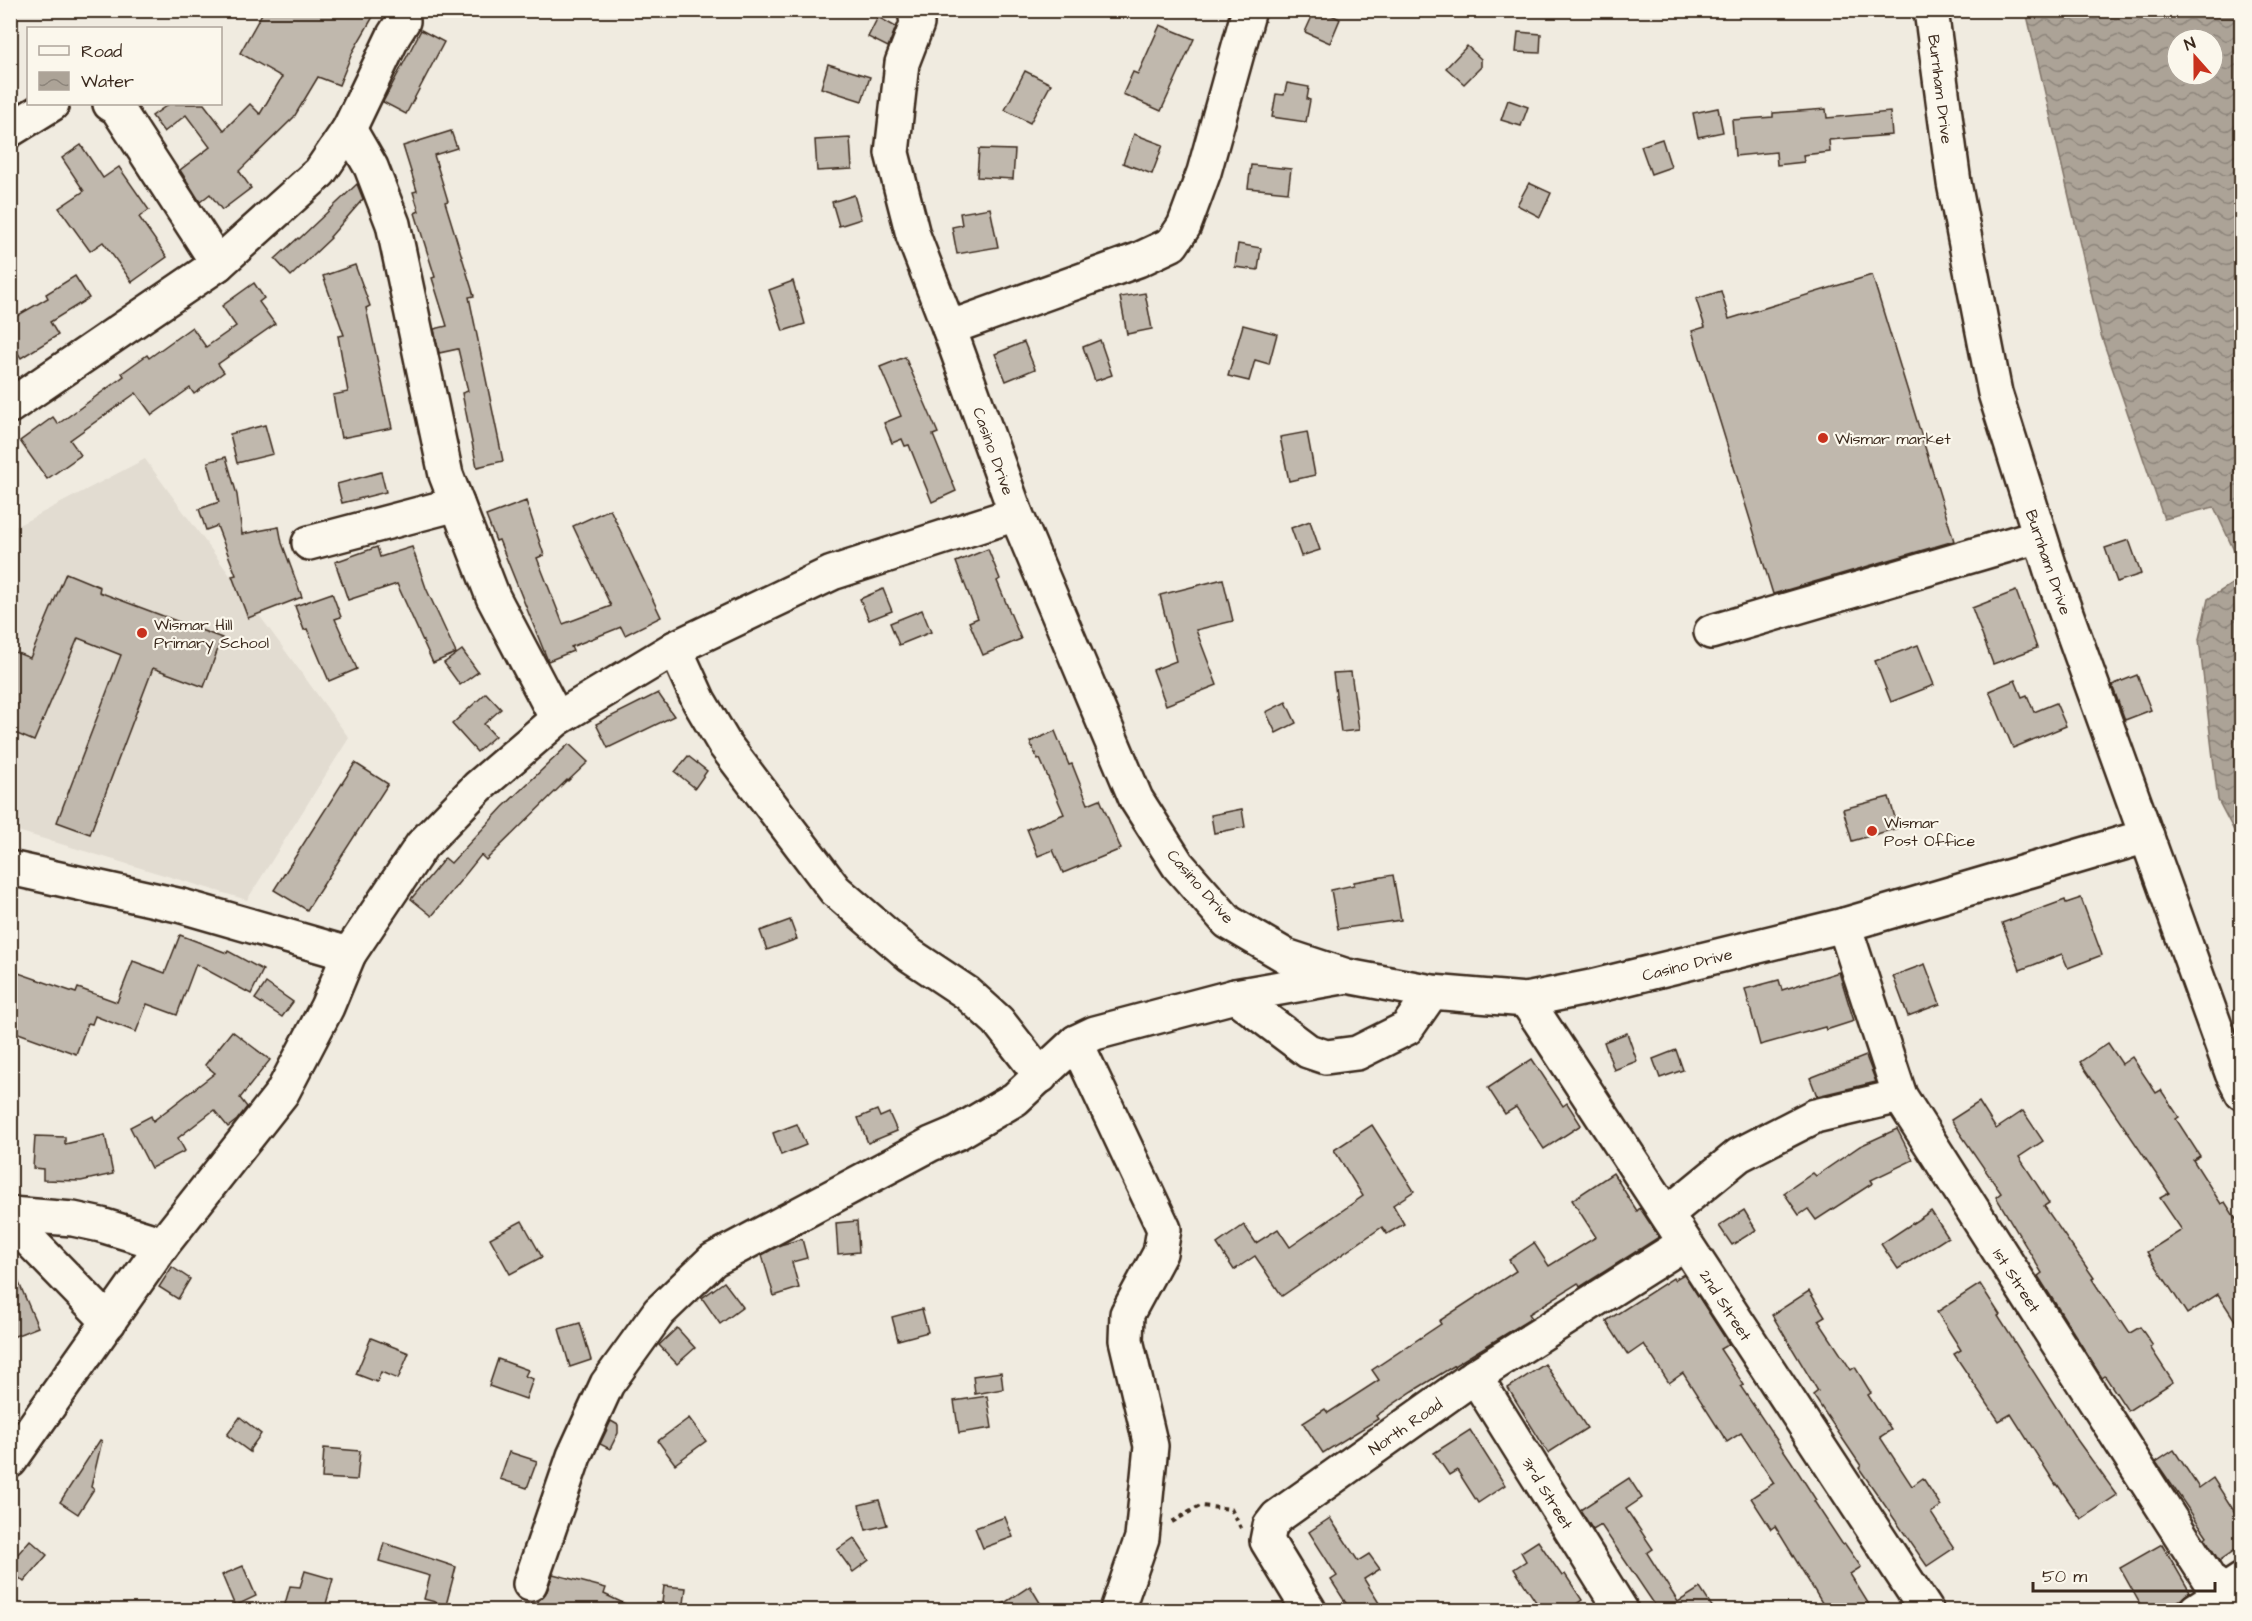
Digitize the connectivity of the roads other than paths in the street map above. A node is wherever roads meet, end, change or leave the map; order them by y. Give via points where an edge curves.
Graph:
1 (915, 10) edge
2 (1249, 10) edge
3 (1931, 10) edge
4 (403, 21) dead end
5 (50, 105) edge
6 (112, 105) edge
7 (349, 129) junction
8 (10, 130) edge
9 (218, 264) junction
10 (949, 328) junction
11 (10, 406) edge
12 (457, 504) junction
13 (1016, 513) junction
14 (2039, 536) junction
15 (309, 543) dead end
16 (1711, 632) dead end
17 (675, 648) junction
18 (557, 719) junction
19 (2147, 836) junction
20 (10, 868) edge
21 (1844, 925) junction
22 (349, 954) junction
23 (1347, 976) junction
24 (1432, 992) junction
25 (1235, 996) junction
26 (1526, 1000) junction
27 (1076, 1042) junction
28 (1041, 1076) junction
29 (2241, 1093) edge
30 (1900, 1096) junction
31 (10, 1214) edge
32 (1667, 1214) junction
33 (10, 1220) edge
34 (1685, 1243) junction
35 (163, 1244) junction
36 (109, 1322) junction
37 (1475, 1376) junction
38 (10, 1461) edge
39 (530, 1584) dead end
40 (2234, 1594) edge
41 (1117, 1611) edge
42 (1309, 1611) edge
43 (1621, 1611) edge
44 (1926, 1611) edge
45 (2196, 1611) edge

1 - 10 street, Casino Drive via 917,24 902,63 892,153 913,235
2 - 10 street via 1204,172 1184,226 1172,244
3 - 14 street, Burnham Drive via 1954,183 1995,393
4 - 7 street
5 - 8 street
6 - 9 street
7 - 9 street via 320,172
7 - 12 street via 371,167 393,224 446,475
9 - 11 street
10 - 13 street, Casino Drive
12 - 15 street
12 - 18 street via 493,597
13 - 17 street via 832,573
13 - 23 street, Casino Drive via 1136,799 1178,865 1228,922 1287,956
14 - 16 street
14 - 19 street, Burnham Drive
17 - 18 street
17 - 28 street via 725,745 835,890 910,955 967,993 998,1021
18 - 22 street via 478,787 422,845
19 - 21 street, Casino Drive
19 - 29 street, Burnham Drive
20 - 22 street via 182,906
21 - 26 street, Casino Drive
21 - 30 street, 1st Street
22 - 35 street via 327,1007 282,1093
23 - 24 street, Casino Drive
23 - 25 street
24 - 25 street via 1407,1028 1357,1053 1326,1057 1308,1051
24 - 26 street, Casino Drive
25 - 27 street via 1095,1033
26 - 32 street, 2nd Street
27 - 28 street
27 - 41 street via 1164,1229 1160,1253 1127,1314 1126,1340 1151,1446 1142,1538
28 - 39 street via 1016,1099 957,1134 931,1144 713,1260 659,1312 607,1384 574,1456
30 - 32 street via 1815,1116 1739,1155
30 - 40 street, 1st Street via 2210,1581
31 - 35 street via 73,1219
32 - 34 street, 2nd Street
33 - 36 street
34 - 37 street, North Road
34 - 44 street, 2nd Street
35 - 36 street
36 - 38 street
37 - 42 street, North Road via 1277,1517 1270,1526 1267,1541
37 - 43 street, 3rd Street
40 - 45 street

